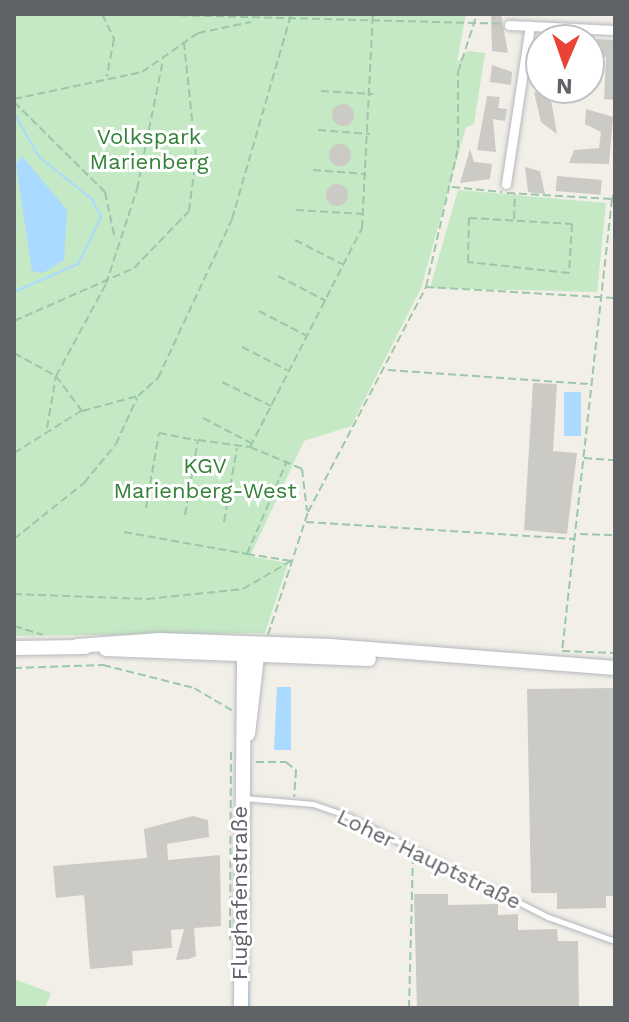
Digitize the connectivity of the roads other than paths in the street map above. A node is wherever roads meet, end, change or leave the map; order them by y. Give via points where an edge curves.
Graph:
1 (509, 25) road end
2 (525, 26) edge
3 (525, 60) edge
4 (506, 188) road end
5 (14, 648) edge
6 (254, 648) junction
7 (615, 668) edge
8 (240, 778) junction
9 (239, 798) junction
10 (615, 941) edge
11 (241, 1008) edge

1 - 2 street
3 - 4 street
5 - 6 main road
6 - 7 main road
6 - 8 main road, Flughafenstraße
6 - 8 main road, Flughafenstraße via 240,717
8 - 9 main road, Flughafenstraße
9 - 10 lane, Loher Hauptstraße via 294,802 350,817 548,917
9 - 11 main road, Flughafenstraße

